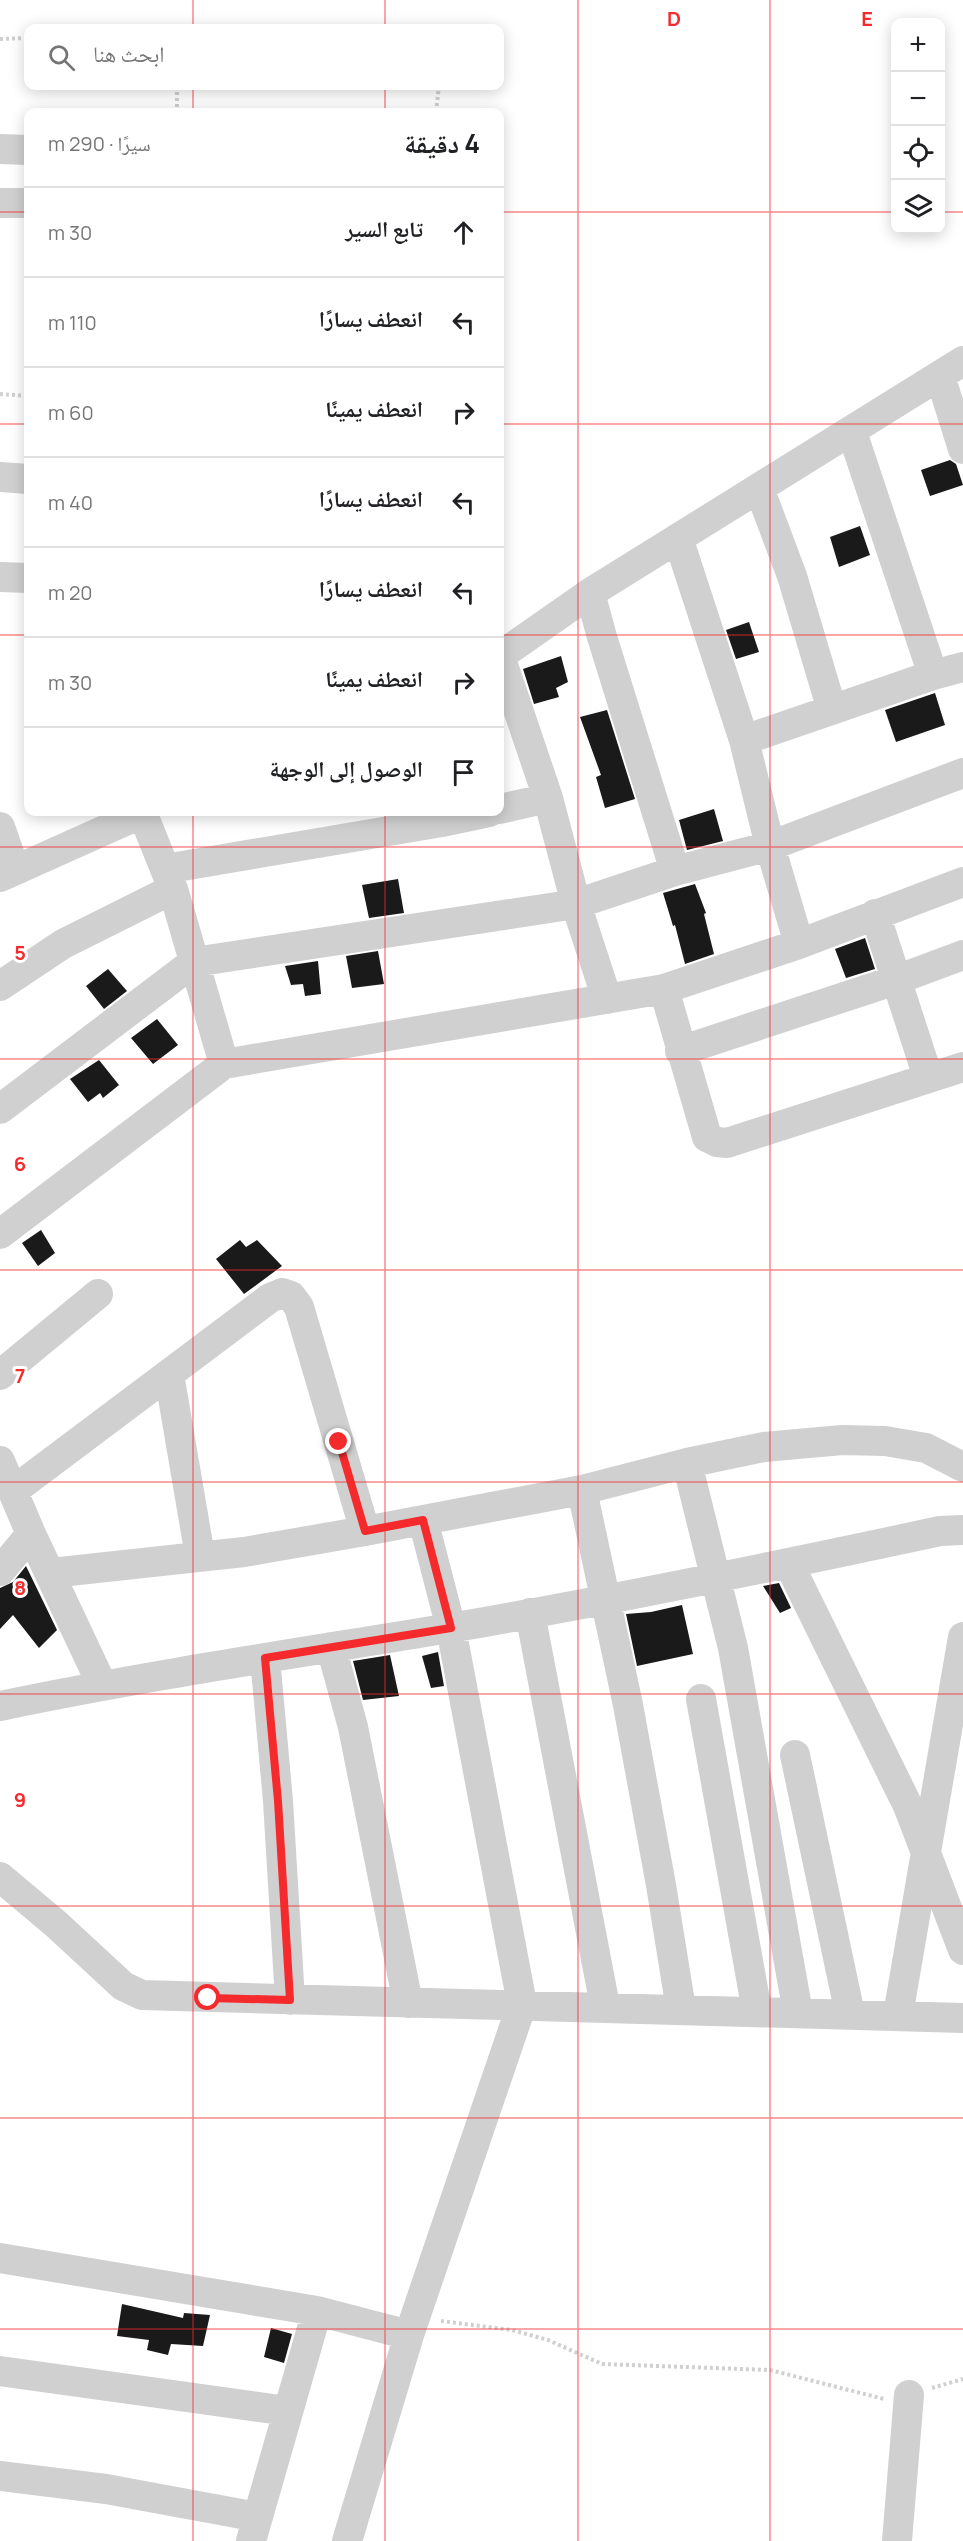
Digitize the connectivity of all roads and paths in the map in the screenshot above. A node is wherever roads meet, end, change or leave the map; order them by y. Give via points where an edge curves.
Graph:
1 (24, 38) edge
2 (0, 39) edge
3 (177, 90) edge
4 (439, 90) edge
5 (177, 108) edge
6 (436, 108) edge
7 (0, 149) edge
8 (24, 150) edge
9 (0, 203) edge
10 (24, 203) edge
11 (951, 369) edge
12 (0, 394) edge
13 (24, 396) edge
14 (852, 432) junction
15 (963, 449) edge
16 (0, 477) edge
17 (24, 479) edge
18 (759, 488) junction
19 (678, 538) junction
20 (0, 577) edge
21 (24, 578) edge
22 (590, 593) junction
23 (504, 653) edge
24 (963, 667) edge
25 (504, 668) edge
26 (933, 675) junction
27 (832, 710) junction
28 (744, 740) junction
29 (963, 772) edge
30 (548, 798) junction
31 (504, 808) edge
32 (134, 816) edge
33 (145, 816) edge
34 (440, 817) edge
35 (0, 827) edge
36 (770, 846) junction
37 (675, 871) junction
38 (8, 874) edge
39 (169, 879) junction
40 (963, 882) edge
41 (576, 904) junction
42 (875, 914) junction
43 (798, 944) junction
44 (963, 955) edge
45 (194, 962) junction
46 (896, 980) junction
47 (0, 986) edge
48 (664, 988) junction
49 (607, 999) junction
50 (680, 1051) junction
51 (224, 1064) junction
52 (963, 1067) edge
53 (928, 1077) junction
54 (0, 1109) edge
55 (0, 1234) edge
56 (98, 1294) dead end
57 (169, 1374) junction
58 (0, 1375) edge
59 (0, 1461) edge
60 (687, 1463) junction
61 (963, 1467) edge
62 (582, 1490) junction
63 (13, 1491) junction
64 (423, 1520) junction
65 (963, 1530) edge
66 (365, 1531) junction
67 (31, 1534) junction
68 (200, 1556) junction
69 (789, 1564) junction
70 (0, 1571) edge
71 (51, 1573) junction
72 (715, 1580) junction
73 (604, 1600) junction
74 (530, 1613) junction
75 (451, 1628) junction
76 (963, 1637) edge
77 (331, 1647) junction
78 (265, 1658) junction
79 (102, 1685) junction
80 (701, 1699) dead end
81 (0, 1706) edge
82 (957, 1718) edge
83 (795, 1755) dead end
84 (926, 1854) junction
85 (0, 1877) edge
86 (963, 1950) edge
87 (290, 2000) junction
88 (408, 2003) junction
89 (522, 2004) junction
90 (604, 2006) junction
91 (681, 2009) junction
92 (757, 2011) junction
93 (798, 2013) junction
94 (850, 2014) junction
95 (898, 2015) junction
96 (963, 2018) edge
97 (0, 2258) edge
98 (317, 2311) junction
99 (412, 2325) junction
100 (0, 2371) edge
101 (963, 2379) edge
102 (909, 2395) junction
103 (288, 2411) junction
104 (0, 2476) edge
105 (255, 2529) edge
106 (347, 2541) edge
107 (897, 2541) edge

1 - 2 path
3 - 5 path
4 - 6 path
7 - 8 street
9 - 10 street
11 - 14 street
11 - 15 street
12 - 13 path
14 - 18 street
14 - 26 street
16 - 17 street
18 - 19 street
18 - 27 street via 792,576
19 - 22 street
19 - 28 street
20 - 21 street
22 - 23 street
22 - 37 street
24 - 26 street
25 - 30 street
26 - 27 street
27 - 28 street
28 - 36 street
29 - 36 street
30 - 31 street
30 - 41 street
32 - 38 street
33 - 39 street
34 - 39 street
35 - 38 street
36 - 37 street
36 - 43 street
37 - 41 street
39 - 45 street
39 - 47 street
40 - 42 street
41 - 45 street
41 - 49 street
42 - 43 street
42 - 46 street
43 - 48 street
44 - 46 street
45 - 51 street
45 - 54 street
46 - 50 street
46 - 53 street
48 - 49 street
48 - 50 street
49 - 51 street
50 - 53 street via 707,1137 717,1142 727,1143
51 - 55 street
52 - 53 street
56 - 58 street
57 - 63 street
57 - 66 street via 270,1298 282,1293 291,1296 299,1307
57 - 68 street
59 - 63 street
60 - 61 street via 764,1447 842,1440 885,1441 926,1448
60 - 62 street
60 - 72 street
62 - 64 street
62 - 73 street
63 - 67 street
64 - 66 street
64 - 75 street
65 - 69 street via 940,1531
66 - 68 street
67 - 70 street
67 - 71 street
68 - 71 street
69 - 72 street
69 - 84 street via 908,1806
71 - 79 street
72 - 73 street
72 - 93 street via 733,1648
73 - 74 street
73 - 91 street via 628,1705
74 - 75 street
74 - 90 street
75 - 77 street
75 - 89 street
76 - 82 street
77 - 78 street
77 - 88 street via 353,1727
78 - 79 street
78 - 87 street
79 - 81 street
80 - 92 street
82 - 84 street
83 - 94 street
84 - 86 street
84 - 95 street
85 - 87 street via 123,1986 142,1995
87 - 88 street
88 - 89 street
89 - 90 street
89 - 99 street
90 - 91 street
91 - 92 street
92 - 93 street
93 - 94 street
94 - 95 street
95 - 96 street
97 - 98 street
98 - 99 street
98 - 103 street
99 - 102 path via 455,2323 512,2330 548,2340 602,2364 770,2370 882,2399
99 - 106 street
100 - 103 street
101 - 102 path
102 - 107 street
103 - 105 street
104 - 105 street via 106,2489

